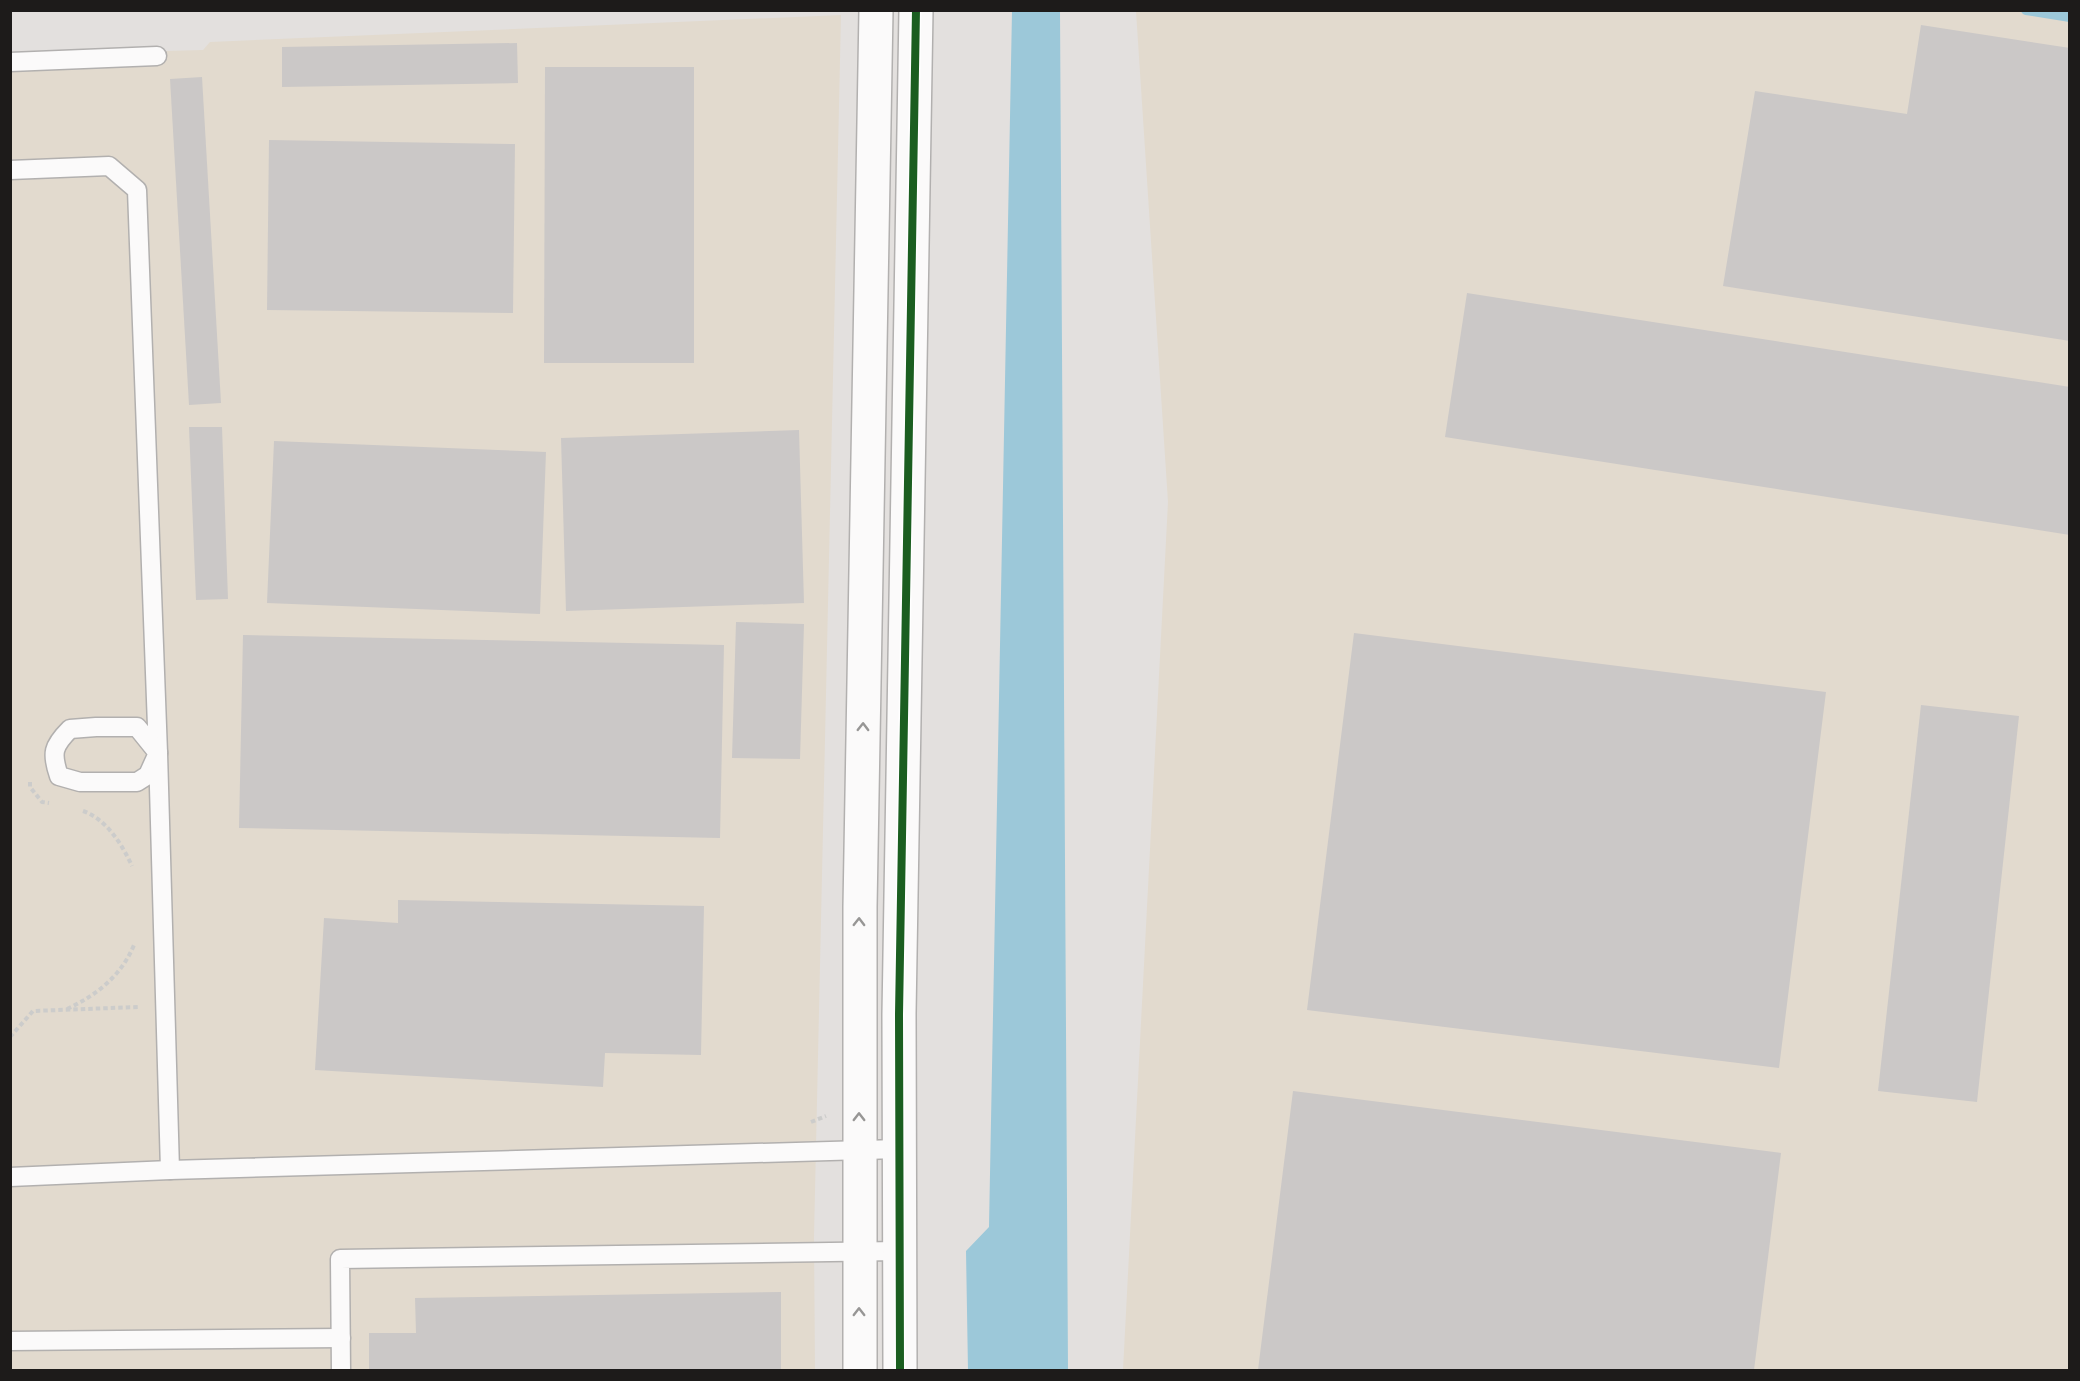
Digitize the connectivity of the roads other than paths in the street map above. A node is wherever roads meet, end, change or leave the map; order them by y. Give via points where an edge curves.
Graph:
1 (876, 10) edge
2 (916, 10) edge
3 (157, 56) dead end
4 (10, 62) edge
5 (10, 170) edge
6 (158, 753) junction
7 (898, 1149) junction
8 (859, 1150) junction
9 (170, 1170) junction
10 (10, 1178) edge
11 (859, 1251) junction
12 (899, 1251) junction
13 (341, 1338) junction
14 (10, 1341) edge
15 (341, 1371) edge
16 (860, 1371) edge
17 (900, 1371) edge

8 -> 1 street
2 - 7 street
3 - 4 lane
5 - 6 lane via 109,166 136,190
6 - 6 lane via 148,775 136,782 80,782 59,776 53,760 57,742 70,729 96,727 137,727
6 - 9 lane
7 - 8 lane
7 - 12 street
8 - 9 lane
8 - 11 street
9 - 10 lane
11 - 12 lane
11 - 13 lane via 340,1259
16 -> 11 street
12 - 17 street
13 - 14 lane
13 - 15 lane

